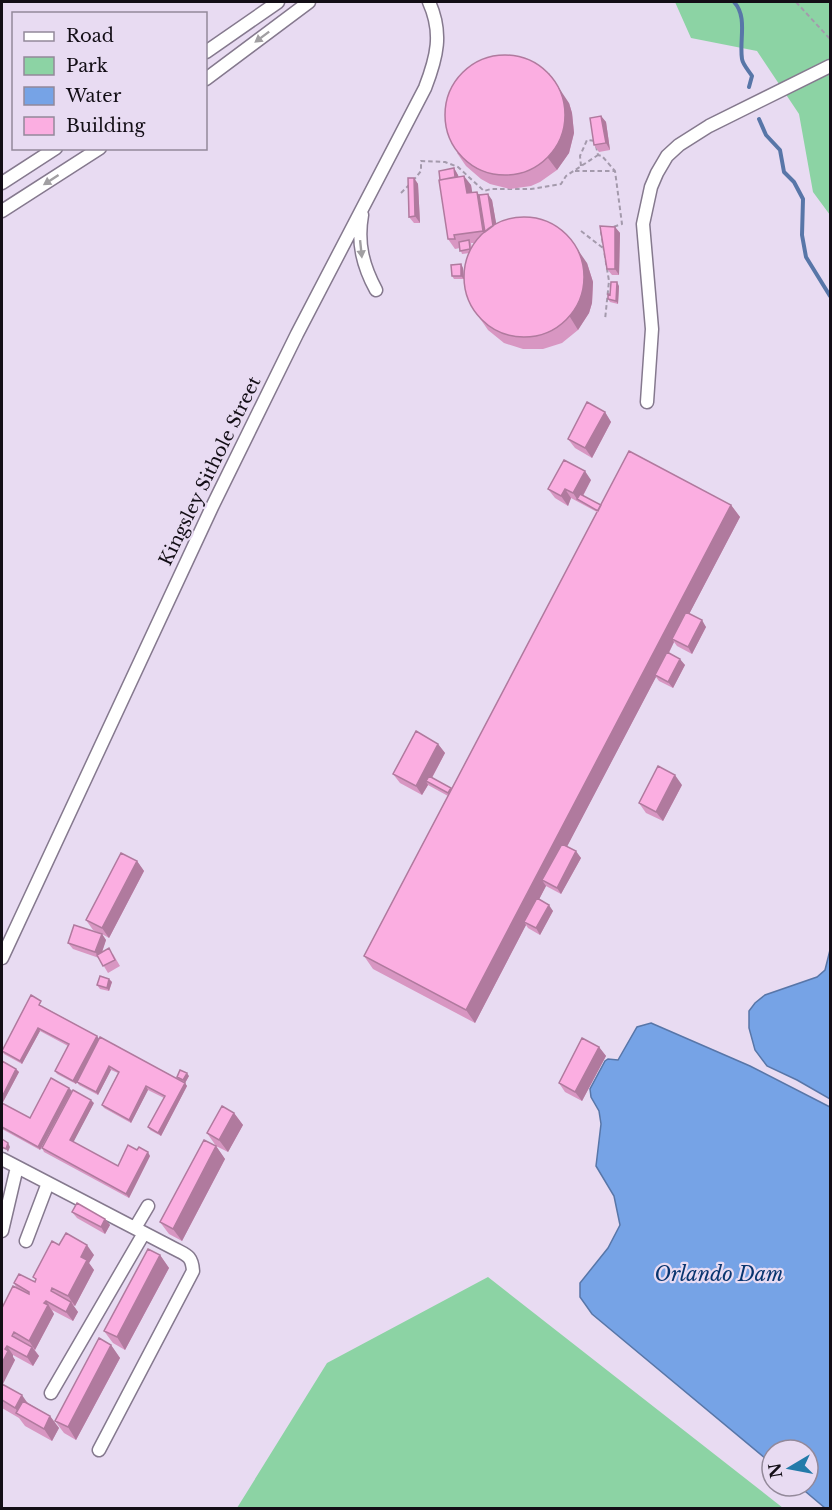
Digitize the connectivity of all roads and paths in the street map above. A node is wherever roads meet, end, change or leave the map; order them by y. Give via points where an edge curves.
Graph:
1 (278, 2) edge
2 (309, 2) edge
3 (429, 2) edge
4 (796, 2) edge
5 (831, 39) edge
6 (207, 51) edge
7 (831, 66) edge
8 (207, 78) edge
9 (53, 150) edge
10 (97, 150) edge
11 (598, 155) junction
12 (581, 166) junction
13 (574, 171) junction
14 (615, 171) junction
15 (2, 183) edge
16 (401, 193) dead end
17 (363, 206) junction
18 (2, 211) edge
19 (581, 231) dead end
20 (603, 248) junction
21 (376, 290) dead end
22 (605, 320) dead end
23 (646, 402) dead end
24 (2, 958) edge
25 (2, 1159) edge
26 (17, 1167) junction
27 (48, 1183) junction
28 (148, 1206) dead end
29 (139, 1230) junction
30 (2, 1231) edge
31 (26, 1241) dead end
32 (51, 1393) dead end
33 (99, 1450) dead end

1 - 6 street
2 -> 8 street
3 - 17 street, Kingsley Sithole Street via 438,43 435,62
4 - 5 path
7 - 23 street via 709,126 679,145 657,172 643,224 651,329
9 - 15 street
10 -> 18 street
11 - 12 path
11 - 12 path via 595,141 587,140 580,156
11 - 14 path
12 - 13 path
13 - 14 path
13 - 16 path via 561,184 484,191 458,167 421,161 421,171
14 - 20 path via 622,224 601,232
17 -> 21 street via 362,259
17 - 24 street, Kingsley Sithole Street via 212,507
19 - 20 path
20 - 22 path via 609,281
25 - 26 street
26 - 27 street
26 - 30 street
27 - 29 street
27 - 31 street
28 - 29 street
29 - 32 street
29 - 33 street via 190,1257 193,1271

